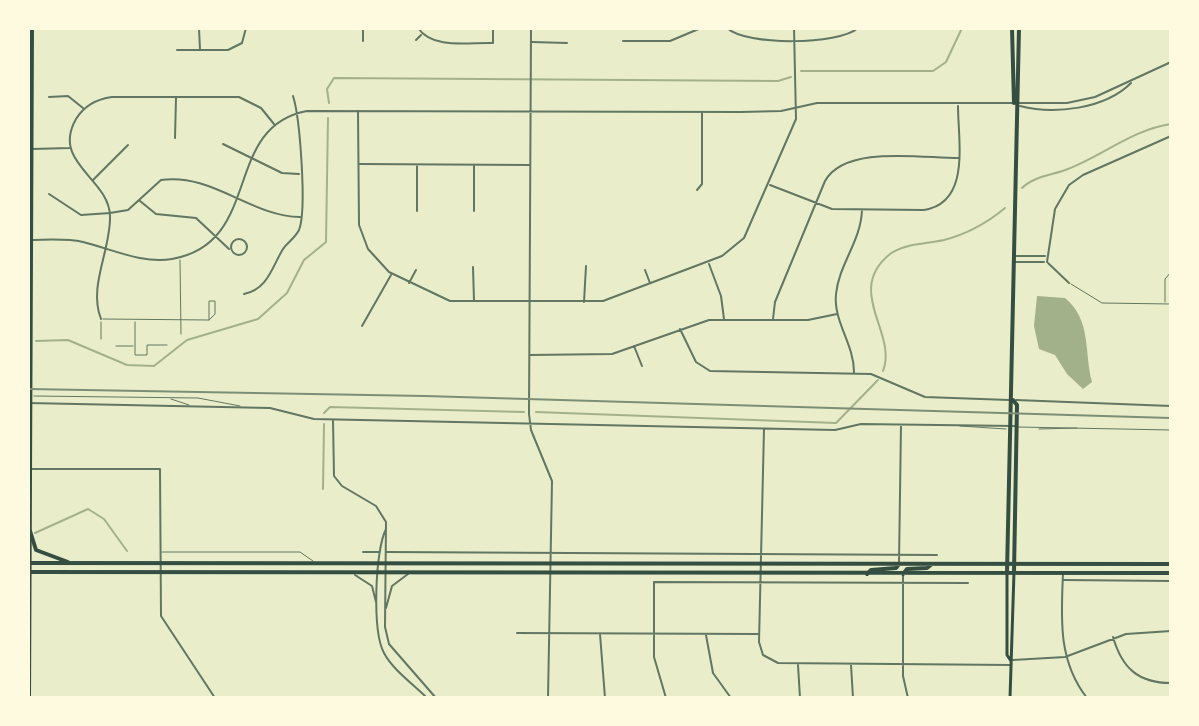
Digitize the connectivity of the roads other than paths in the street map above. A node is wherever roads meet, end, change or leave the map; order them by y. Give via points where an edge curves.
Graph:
1 (32, 28) edge
2 (199, 28) edge
3 (246, 28) edge
4 (363, 28) edge
5 (418, 28) edge
6 (493, 28) edge
7 (531, 28) edge
8 (701, 28) edge
9 (727, 28) edge
10 (794, 28) edge
11 (858, 28) edge
12 (1019, 28) edge
13 (1012, 31) edge
14 (422, 34) junction
15 (796, 39) junction
16 (416, 40) dead end
17 (363, 41) dead end
18 (623, 41) dead end
19 (531, 42) junction
20 (567, 43) dead end
21 (1019, 48) junction
22 (177, 50) dead end
23 (200, 50) junction
24 (1171, 62) edge
25 (293, 96) dead end
26 (49, 97) dead end
27 (176, 97) junction
28 (958, 105) junction
29 (1015, 105) junction
30 (796, 107) junction
31 (84, 109) junction
32 (358, 111) junction
33 (531, 111) junction
34 (702, 112) junction
35 (299, 113) junction
36 (275, 125) junction
37 (1171, 136) edge
38 (175, 138) dead end
39 (223, 144) dead end
40 (128, 145) dead end
41 (71, 147) junction
42 (32, 149) junction
43 (251, 156) junction
44 (958, 158) junction
45 (358, 164) junction
46 (417, 164) junction
47 (474, 164) junction
48 (530, 165) junction
49 (300, 174) junction
50 (92, 181) junction
51 (769, 184) junction
52 (697, 190) dead end
53 (49, 194) dead end
54 (239, 198) junction
55 (139, 200) junction
56 (815, 204) junction
57 (862, 210) junction
58 (417, 211) dead end
59 (474, 211) dead end
60 (110, 213) junction
61 (300, 217) junction
62 (217, 236) junction
63 (30, 240) edge
64 (104, 248) junction
65 (229, 249) junction
66 (1046, 256) junction
67 (179, 257) junction
68 (1014, 259) junction
69 (708, 261) junction
70 (1047, 262) junction
71 (586, 266) dead end
72 (473, 267) dead end
73 (416, 270) dead end
74 (645, 270) dead end
75 (1171, 272) edge
76 (392, 274) junction
77 (409, 283) junction
78 (1069, 283) joint
79 (651, 284) junction
80 (244, 294) dead end
81 (474, 302) junction
82 (530, 302) junction
83 (584, 303) junction
84 (1165, 304) junction
85 (1171, 304) edge
86 (837, 314) junction
87 (179, 318) junction
88 (101, 319) junction
89 (135, 319) junction
90 (209, 320) dead end
91 (724, 320) junction
92 (773, 320) junction
93 (362, 326) dead end
94 (680, 329) junction
95 (181, 334) dead end
96 (101, 339) dead end
97 (167, 345) dead end
98 (116, 346) dead end
99 (135, 346) junction
100 (634, 346) junction
101 (530, 355) junction
102 (642, 366) dead end
103 (854, 373) junction
104 (29, 396) edge
105 (169, 399) junction
106 (1013, 400) junction
107 (29, 403) edge
108 (1171, 406) edge
109 (191, 407) junction
110 (242, 408) junction
111 (333, 418) junction
112 (530, 422) junction
113 (901, 424) junction
114 (764, 428) junction
115 (1008, 428) junction
116 (1018, 428) junction
117 (1171, 430) edge
118 (1008, 461) junction
119 (29, 469) edge
120 (1016, 491) junction
121 (1008, 492) junction
122 (29, 513) edge
123 (1016, 513) junction
124 (386, 527) junction
125 (30, 531) junction
126 (160, 552) junction
127 (363, 552) dead end
128 (381, 552) junction
129 (387, 552) junction
130 (550, 554) junction
131 (762, 555) junction
132 (900, 555) junction
133 (937, 555) dead end
134 (1008, 562) junction
135 (1015, 562) junction
136 (29, 563) edge
137 (70, 563) junction
138 (160, 563) junction
139 (315, 563) junction
140 (380, 563) junction
141 (386, 564) junction
142 (550, 564) junction
143 (899, 564) junction
144 (932, 564) junction
145 (1171, 564) edge
146 (761, 566) junction
147 (161, 571) junction
148 (29, 572) edge
149 (549, 572) junction
150 (1007, 572) junction
151 (1014, 572) junction
152 (1063, 573) junction
153 (1171, 573) edge
154 (354, 574) junction
155 (378, 574) junction
156 (386, 574) junction
157 (408, 574) junction
158 (760, 574) junction
159 (867, 574) junction
160 (903, 574) junction
161 (1063, 580) junction
162 (1171, 581) edge
163 (759, 582) junction
164 (903, 582) junction
165 (968, 583) dead end
166 (378, 604) junction
167 (386, 609) junction
168 (1171, 631) edge
169 (517, 633) dead end
170 (549, 633) junction
171 (600, 633) junction
172 (654, 633) junction
173 (707, 634) junction
174 (759, 634) junction
175 (1113, 637) junction
176 (1065, 657) junction
177 (798, 663) junction
178 (1011, 663) junction
179 (851, 664) junction
180 (903, 664) junction
181 (29, 667) edge
182 (1171, 683) edge
183 (29, 698) edge
184 (215, 698) edge
185 (427, 698) edge
186 (436, 698) edge
187 (548, 698) edge
188 (605, 698) edge
189 (666, 698) edge
190 (731, 698) edge
191 (800, 698) edge
192 (853, 698) edge
193 (908, 698) edge
194 (1010, 698) edge
195 (1087, 698) edge

1 - 42 main road
2 - 23 street
3 - 23 street via 244,40 235,48
4 - 17 street
5 - 14 street
6 - 14 street via 493,43 441,42
7 - 19 street
8 - 18 street via 670,41
9 - 15 street via 747,38
10 - 15 street
11 - 15 street via 841,38
12 - 21 main road
13 - 21 main road
13 - 29 main road
14 - 16 street
15 - 30 street
19 - 20 street
19 - 33 street
21 - 29 main road
22 - 23 street
24 - 29 street via 1083,106
25 - 35 street
26 - 31 street via 68,96
27 - 31 street via 105,98
27 - 36 street via 245,99
27 - 38 street
28 - 29 street
28 - 30 street
28 - 44 street
29 - 68 main road
30 - 34 street
30 - 51 street via 794,126
31 - 41 street via 74,124
32 - 33 street
32 - 35 street
32 - 45 street
33 - 34 street
33 - 48 street
34 - 52 street via 702,184
35 - 36 street
35 - 49 street
36 - 43 street
37 - 66 street via 1069,185 1055,209
39 - 43 street
40 - 50 street
41 - 42 street
41 - 50 street via 77,165
42 - 63 main road
43 - 49 street via 282,173
43 - 54 street
44 - 56 street via 847,160 830,172
44 - 57 street via 954,190 938,207
45 - 46 street
45 - 76 street via 361,233 373,256
46 - 47 street
46 - 58 street
47 - 48 street
47 - 59 street
48 - 82 street
49 - 61 street
50 - 60 street
51 - 56 street
51 - 69 street via 744,238
53 - 60 street via 81,215
54 - 55 street via 198,181 165,179
54 - 61 street via 282,216
54 - 62 street
55 - 60 street via 128,210
55 - 62 street via 156,214 192,216
56 - 57 street
56 - 92 street via 775,302
57 - 86 street via 861,227 837,285
60 - 64 street
61 - 80 street via 299,230 270,276
62 - 65 street
62 - 67 street
63 - 64 street
63 - 104 main road
64 - 67 street via 148,259
64 - 88 street via 99,269
65 - 65 street via 240,238 247,241 240,256
66 - 68 street
66 - 70 street
67 - 87 lane
68 - 70 street
68 - 106 main road
69 - 79 street
69 - 91 street
70 - 78 street
71 - 83 street
72 - 81 street
73 - 77 street
74 - 79 street
75 - 84 lane via 1165,279
76 - 77 street
76 - 93 street
77 - 81 street via 433,296
78 - 84 lane via 1102,303
79 - 83 street
81 - 82 street
82 - 83 street
82 - 101 street
84 - 85 lane
86 - 92 street
86 - 103 street via 853,352
87 - 89 lane
87 - 90 lane
87 - 95 lane
88 - 89 lane
88 - 96 lane
89 - 99 lane
91 - 92 street
91 - 94 street
94 - 100 street
94 - 103 street via 696,362 710,371
97 - 99 lane via 147,345 147,355 135,355
98 - 99 lane
100 - 101 street via 604,355
100 - 102 street
101 - 112 street
103 - 106 street via 881,376 925,397
104 - 105 lane
104 - 107 main road
105 - 109 lane
105 - 110 lane via 203,399
106 - 108 street
106 - 115 main road
106 - 116 main road
107 - 109 street
107 - 119 main road
109 - 110 street
110 - 111 street
111 - 112 street
111 - 124 street via 334,476 380,509
112 - 114 street
112 - 130 street via 551,475
113 - 114 street via 835,430
113 - 115 street
113 - 132 street
114 - 131 street
115 - 116 street
115 - 118 main road
116 - 117 lane
116 - 120 main road
118 - 120 main road
118 - 121 main road
119 - 122 main road
119 - 126 street via 160,469
120 - 123 main road
121 - 123 main road
121 - 134 main road
122 - 125 main road
123 - 135 main road
124 - 128 street
124 - 129 street
125 - 136 main road
125 - 137 main road via 36,550
126 - 138 street
126 - 139 lane via 300,552
127 - 128 street
128 - 140 street
129 - 130 street
129 - 141 street
130 - 131 street
130 - 142 street
131 - 132 street
131 - 146 street
132 - 133 street
132 - 143 street
134 - 135 main road
134 - 144 main road
134 - 150 main road
135 - 145 main road
135 - 151 main road
136 - 137 main road
136 - 148 main road
137 - 138 main road
138 - 139 main road
138 - 147 street
139 - 140 main road
140 - 141 main road
140 - 155 street
141 - 142 main road
141 - 156 street
142 - 146 main road
142 - 149 street
143 - 144 main road
143 - 146 main road
143 - 159 main road
144 - 160 main road
146 - 158 street
147 - 148 main road
147 - 154 main road
147 - 184 street via 163,622
148 - 181 main road
149 - 157 main road
149 - 158 main road
149 - 170 street
150 - 151 main road
150 - 160 main road
150 - 178 main road
151 - 152 main road
151 - 178 main road
152 - 153 main road
152 - 161 street
154 - 155 main road
154 - 166 street via 372,586
155 - 156 main road
155 - 166 street
156 - 157 main road
156 - 167 street
157 - 167 street via 392,586
158 - 159 main road
158 - 163 street
159 - 160 main road
160 - 164 street
161 - 162 street
161 - 176 street
163 - 164 street
163 - 172 street via 654,582
163 - 174 street
164 - 165 street
164 - 180 street
166 - 185 street via 378,634 385,655
167 - 186 street via 392,650
168 - 175 street
169 - 170 street
170 - 171 street
170 - 187 street
171 - 172 street
171 - 188 street
172 - 173 street
172 - 189 street via 656,669
173 - 174 street
173 - 190 street via 710,665
174 - 177 street via 768,659
175 - 176 street
175 - 182 street via 1132,673
176 - 178 street
176 - 195 street
177 - 179 street
177 - 191 street
178 - 180 street
178 - 194 main road
179 - 180 street
179 - 192 street
180 - 193 street
181 - 183 main road

